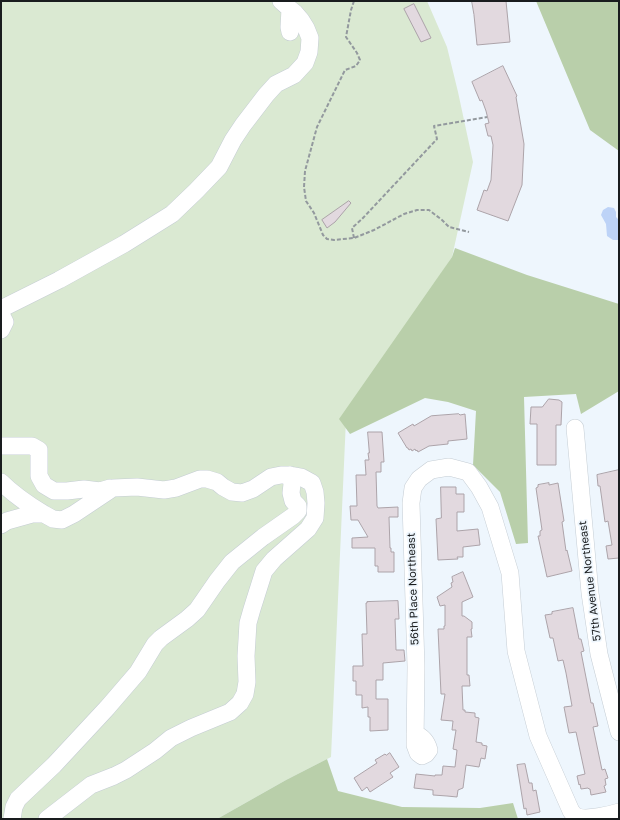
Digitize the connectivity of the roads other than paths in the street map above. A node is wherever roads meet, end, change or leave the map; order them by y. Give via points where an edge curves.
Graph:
1 (286, 5) edge
2 (290, 32) dead end
3 (1, 308) edge
4 (1, 314) edge
5 (1, 330) edge
6 (574, 428) dead end
7 (1, 446) edge
8 (290, 475) junction
9 (1, 482) edge
10 (113, 488) junction
11 (44, 514) junction
12 (1, 525) edge
13 (619, 732) edge
14 (416, 734) dead end
15 (619, 812) edge
16 (12, 819) edge
17 (47, 819) edge
18 (584, 819) edge

1 - 2 street
1 - 3 street via 301,20 310,38 305,63 294,75 276,84 266,95 233,140 219,167 172,214 59,280
4 - 5 street via 5,322
6 - 13 street, 57th Avenue Northeast via 590,593 599,654
7 - 10 street via 32,446 38,450 38,476 44,485 54,491 100,491
8 - 10 street via 271,477 242,493 232,492 217,482 200,478 164,490
8 - 16 street via 290,493 292,501 298,506 298,511 232,562 197,610 161,638 138,672 107,708 18,799
8 - 17 street via 312,483 316,503 315,518 308,529 264,571 248,623 247,682 240,703 230,712 171,738 126,770 91,785
9 - 11 street
10 - 11 street via 62,520 53,520
11 - 12 street via 32,514
14 - 18 street, 56th Place Northeast via 411,503 413,488 419,479 431,470 449,468 468,472 490,507 510,573 516,651 538,736 571,811 576,817
15 - 18 street via 605,817

